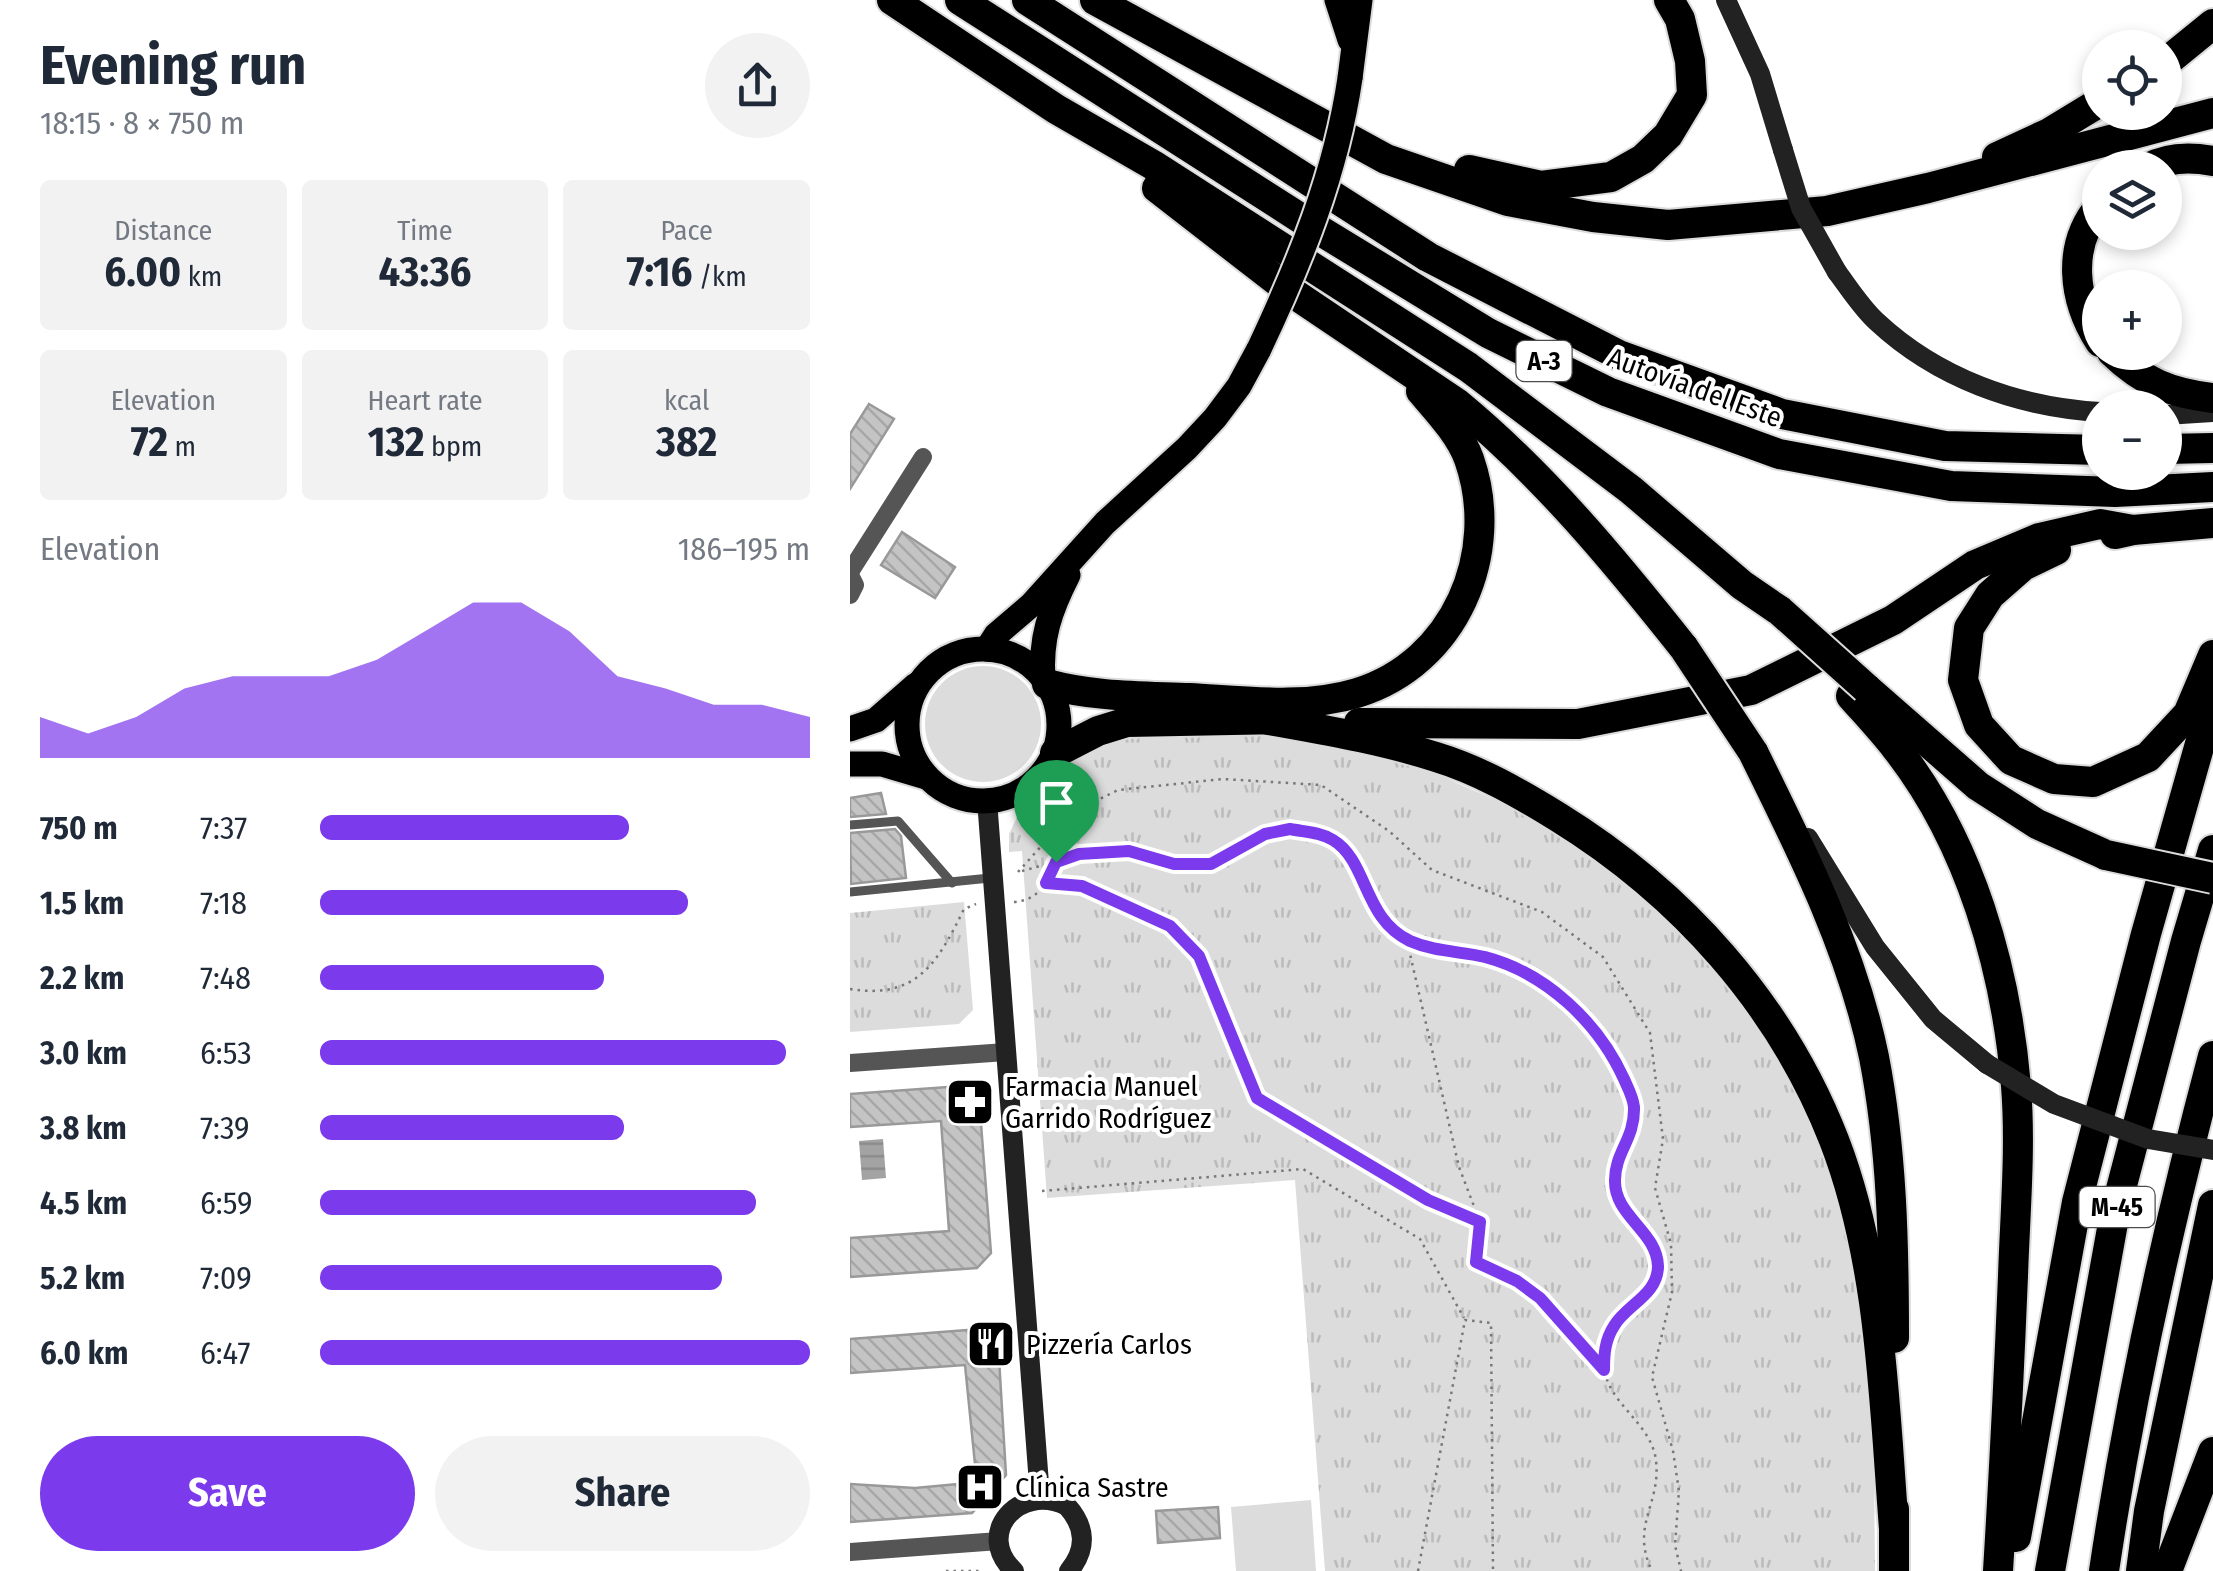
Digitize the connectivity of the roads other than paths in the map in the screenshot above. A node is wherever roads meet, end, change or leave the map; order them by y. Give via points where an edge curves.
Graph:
1 (892, 0) edge
2 (960, 0) edge
3 (1027, 0) edge
4 (1095, 0) edge
5 (1338, 0) edge
6 (1360, 0) edge
7 (1669, 0) edge
8 (1726, 0) edge
9 (2213, 24) edge
10 (2182, 49) edge
11 (1352, 50) junction
12 (1232, 77) junction
13 (1056, 109) junction
14 (2082, 113) edge
15 (2213, 113) edge
16 (2182, 159) edge
17 (2213, 162) edge
18 (1928, 188) junction
19 (2082, 242) edge
20 (2082, 303) edge
21 (1392, 360) junction
22 (2131, 370) edge
23 (2213, 398) edge
24 (2082, 411) edge
25 (2213, 412) edge
26 (2182, 414) edge
27 (2213, 448) edge
28 (2182, 449) edge
29 (2082, 450) edge
30 (923, 457) dead end
31 (2212, 487) edge
32 (2206, 524) edge
33 (2133, 530) junction
34 (1079, 553) junction
35 (850, 574) edge
36 (850, 595) edge
37 (987, 649) junction
38 (2213, 655) edge
39 (919, 682) junction
40 (1045, 682) junction
41 (1858, 692) junction
42 (2213, 698) edge
43 (1258, 718) junction
44 (850, 729) edge
45 (1753, 752) junction
46 (1055, 753) junction
47 (850, 764) edge
48 (926, 777) junction
49 (987, 800) junction
50 (850, 825) edge
51 (2213, 850) edge
52 (993, 878) junction
53 (2213, 878) edge
54 (952, 882) junction
55 (850, 892) edge
56 (1006, 1052) junction
57 (2213, 1056) edge
58 (850, 1064) edge
59 (2213, 1150) edge
60 (2213, 1204) edge
61 (2213, 1452) edge
62 (1040, 1498) junction
63 (1894, 1529) junction
64 (999, 1541) junction
65 (850, 1552) edge
66 (1014, 1571) edge
67 (1069, 1571) edge
68 (1894, 1571) edge
69 (1998, 1571) edge
70 (2009, 1571) edge
71 (2050, 1571) edge
72 (2104, 1571) edge
73 (2140, 1571) edge
74 (2166, 1571) edge

1 - 13 highway
2 - 31 highway, Autovía del Este / A-3 via 1488,333 1608,392 1779,454 1951,486 2115,492
3 - 29 highway, Autovía del Este / A-3 via 1428,257 1618,355 1782,414 1944,446
4 - 12 highway
5 - 11 main road
6 - 11 main road
7 - 12 highway via 1690,60 1692,95 1668,135 1611,177 1541,186 1469,170
8 - 24 main road, bridge via 1760,74 1801,208 1873,318 1957,377 1998,394
9 - 10 highway
11 - 34 main road, bridge via 1342,132 1321,199 1293,277 1239,386 1188,448
12 - 18 highway via 1386,159 1508,201 1592,217 1668,224 1827,211
13 - 21 highway via 1290,291
13 - 41 highway via 1468,367 1631,490
14 - 18 highway
15 - 18 highway
16 - 17 highway
19 - 20 highway via 2076,290
21 - 40 highway via 1442,415 1468,456 1481,508 1478,556 1440,638 1404,670 1358,692 1314,701 1081,693
21 - 45 highway, bridge via 1484,425 1606,548
22 - 23 highway via 2188,395
25 - 26 main road
27 - 28 highway
30 - 35 street
32 - 33 highway
33 - 38 highway via 2058,549 2023,566 1990,595 1969,628 1963,680 1979,725 2012,760 2054,779 2092,782 2148,757 2188,714
33 - 43 highway via 2100,524 2039,538 1975,565 1893,620 1751,690 1578,724
34 - 37 main road
34 - 40 main road via 1046,623
35 - 36 street
37 - 39 main road via 956,653
37 - 40 main road via 1014,657
39 - 44 main road via 876,720
39 - 48 main road via 908,740
40 - 46 main road via 1059,708
41 - 53 highway, bridge via 2037,824 2106,855
41 - 69 highway via 1937,812 1970,882 2007,1014 2016,1089 2015,1227
42 - 70 highway via 2077,1202
43 - 46 highway via 1127,722
43 - 63 highway via 1369,738 1514,790 1642,875 1694,922 1747,985 1796,1061 1834,1141 1862,1238 1880,1350
45 - 59 main road, bridge via 1875,947 1933,1019 1988,1064 2054,1104 2148,1139
45 - 63 highway via 1801,848 1873,1054 1889,1151 1894,1246
46 - 49 main road via 1037,779
47 - 48 main road via 882,764
48 - 49 main road via 948,792
49 - 52 main road
50 - 54 lane via 898,821
51 - 71 highway, M-45 via 2115,1212
52 - 54 lane
52 - 56 main road
54 - 55 lane
56 - 58 street
56 - 62 main road
57 - 72 highway, M-45 via 2172,1211
60 - 73 highway
61 - 74 highway
62 - 64 main road via 1016,1506
62 - 67 main road via 1067,1506 1082,1530 1079,1558
63 - 68 highway
64 - 65 street
64 - 66 main road

